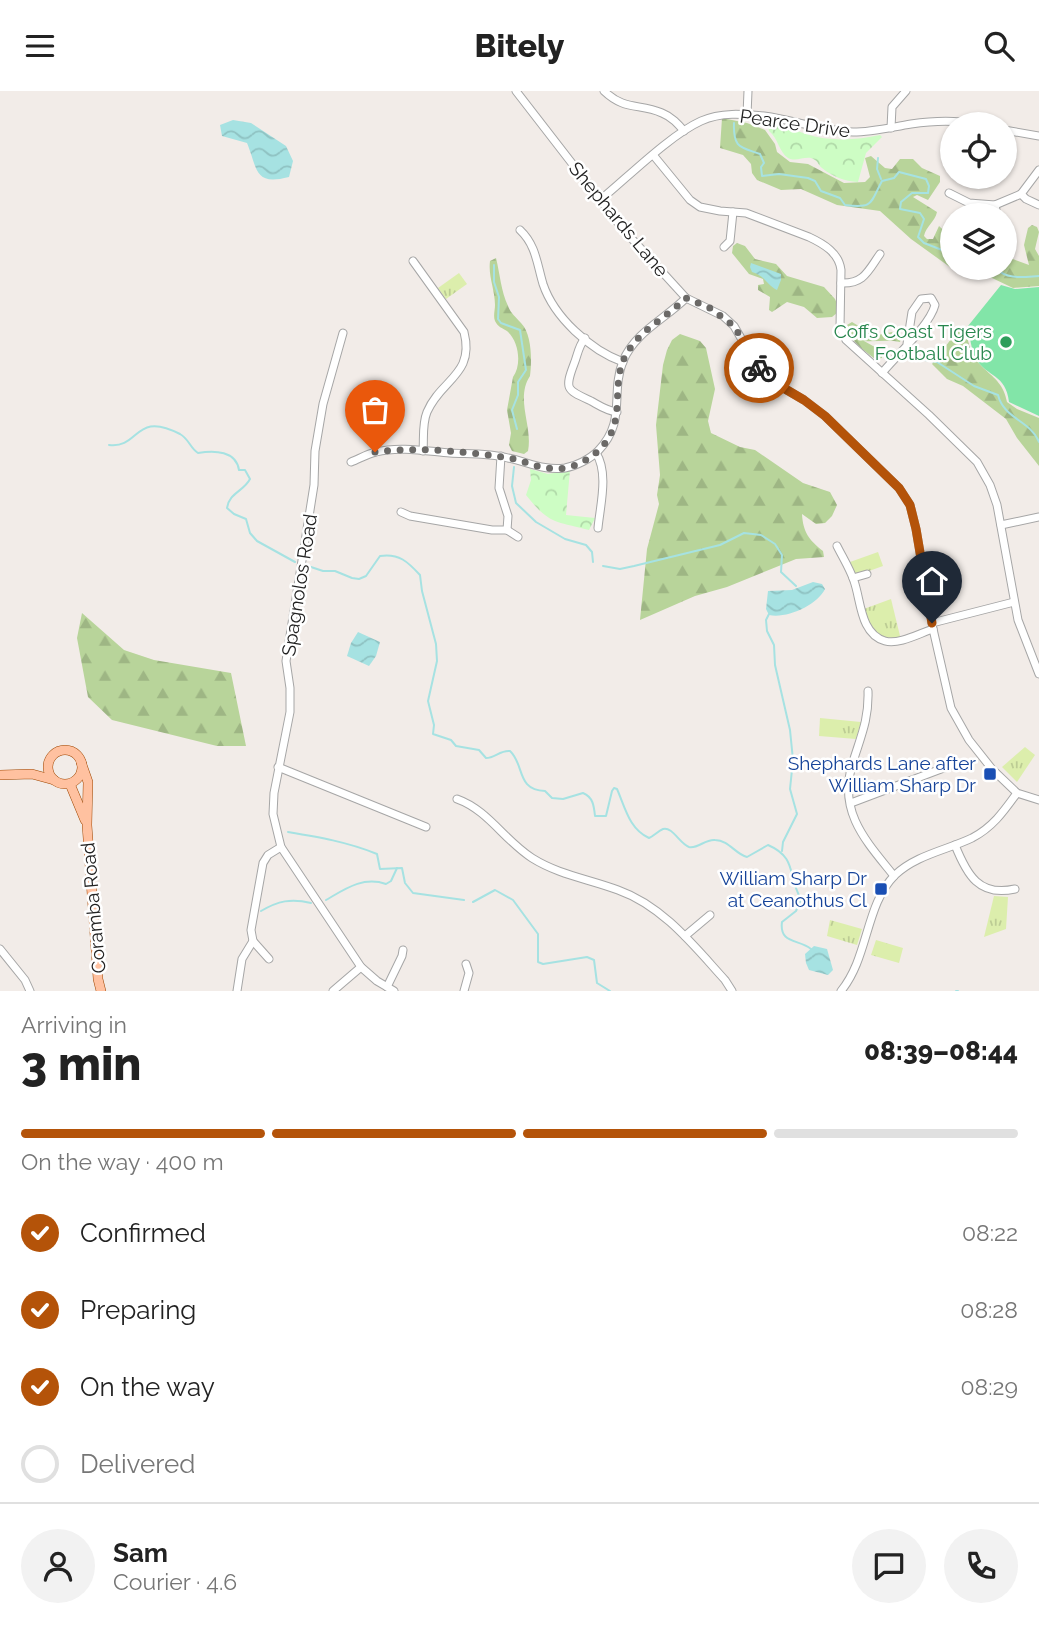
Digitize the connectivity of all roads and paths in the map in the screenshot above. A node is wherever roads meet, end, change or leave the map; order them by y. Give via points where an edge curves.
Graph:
1 (516, 91) edge
2 (604, 91) edge
3 (748, 91) edge
4 (906, 91) edge
5 (747, 115) junction
6 (940, 122) edge
7 (891, 128) junction
8 (684, 131) junction
9 (1017, 132) edge
10 (1039, 136) edge
11 (654, 156) junction
12 (1039, 170) edge
13 (949, 193) dead end
14 (1021, 194) junction
15 (600, 200) junction
16 (969, 203) edge
17 (1000, 203) edge
18 (1039, 205) edge
19 (733, 212) junction
20 (520, 230) dead end
21 (724, 247) dead end
22 (880, 254) dead end
23 (414, 261) dead end
24 (841, 283) junction
25 (686, 298) junction
26 (343, 333) dead end
27 (585, 338) junction
28 (907, 344) junction
29 (623, 362) junction
30 (882, 373) junction
31 (617, 412) junction
32 (424, 451) junction
33 (596, 453) junction
34 (501, 456) junction
35 (351, 462) dead end
36 (401, 512) dead end
37 (1039, 517) edge
38 (1001, 525) junction
39 (598, 528) dead end
40 (508, 530) junction
41 (518, 537) dead end
42 (837, 546) dead end
43 (867, 574) dead end
44 (853, 578) junction
45 (1014, 602) junction
46 (932, 626) junction
47 (1039, 674) edge
48 (868, 691) dead end
49 (51, 759) junction
50 (81, 762) junction
51 (949, 766) dead end
52 (278, 767) junction
53 (32, 774) junction
54 (1, 776) edge
55 (54, 780) junction
56 (69, 784) junction
57 (1017, 793) junction
58 (457, 799) dead end
59 (1039, 800) edge
60 (851, 803) junction
61 (87, 825) junction
62 (426, 827) dead end
63 (955, 845) junction
64 (281, 847) junction
65 (894, 876) junction
66 (1015, 889) dead end
67 (710, 915) dead end
68 (685, 936) junction
69 (253, 941) junction
70 (0, 949) edge
71 (402, 950) dead end
72 (269, 958) dead end
73 (466, 964) dead end
74 (361, 967) junction
75 (390, 989) edge
76 (30, 991) edge
77 (101, 991) edge
78 (237, 991) edge
79 (333, 991) edge
80 (464, 991) edge
81 (732, 991) edge
82 (841, 991) edge

1 - 15 street, Shephards Lane
2 - 8 street via 625,106 660,112
3 - 5 street
4 - 7 street via 892,107
5 - 7 street, Pearce Drive via 852,132
5 - 8 street, Pearce Drive via 717,117
6 - 7 street, Pearce Drive
8 - 11 street, Pearce Drive
9 - 10 street
11 - 15 street, Pearce Drive
11 - 19 street via 695,204
12 - 14 street
13 - 16 street
14 - 17 street
14 - 18 street
15 - 25 street, Shephards Lane
19 - 21 street via 730,241
19 - 24 street via 819,242 840,262
20 - 27 street via 532,245 553,306
22 - 24 street via 861,279
23 - 32 street via 467,342 462,369 427,413
24 - 30 street via 842,334
25 - 29 street via 634,342
25 - 46 street, Shephards Lane via 723,316 770,380 825,416 899,488 910,505 916,529
26 - 52 street, Spagnolos Road via 315,451 314,485 286,661 290,712
27 - 29 street
27 - 31 street via 577,349 568,386 576,396
28 - 28 street via 933,311 931,298 921,299 912,312
28 - 30 street
29 - 31 street
30 - 38 street via 977,462 990,485
31 - 33 street via 608,439
32 - 34 street
32 - 35 street via 375,452
33 - 34 street via 565,468 540,468
33 - 39 street via 602,466
34 - 40 street via 499,488
36 - 40 street
37 - 38 street
38 - 45 street
40 - 41 street
42 - 44 street
43 - 44 street
44 - 46 street via 863,619 883,640 897,641
45 - 46 street
45 - 47 street
46 - 57 street, Shephards Lane via 959,725
48 - 60 street via 867,722 851,768
49 - 50 main road via 69,751
49 - 53 main road
49 - 55 main road via 49,770
50 - 56 main road via 79,778
50 - 61 main road, Coramba Road via 88,782
51 - 60 street
52 - 62 street
52 - 64 street, Spagnolos Road via 273,814
53 - 54 main road
53 - 55 main road
55 - 56 main road
56 - 61 main road, Coramba Road
57 - 59 street, Shephards Lane
57 - 63 street via 998,820
58 - 68 street via 473,804 533,859 630,895
60 - 65 street via 862,837
61 - 77 main road, Coramba Road
63 - 65 street
63 - 66 street via 976,882 994,890
64 - 69 street via 262,863
64 - 74 street
65 - 82 street via 878,902 856,968
67 - 68 street
68 - 81 street
69 - 72 street
69 - 78 street via 242,959
70 - 76 street
71 - 75 street
73 - 80 street via 469,972
74 - 75 street
74 - 79 street

